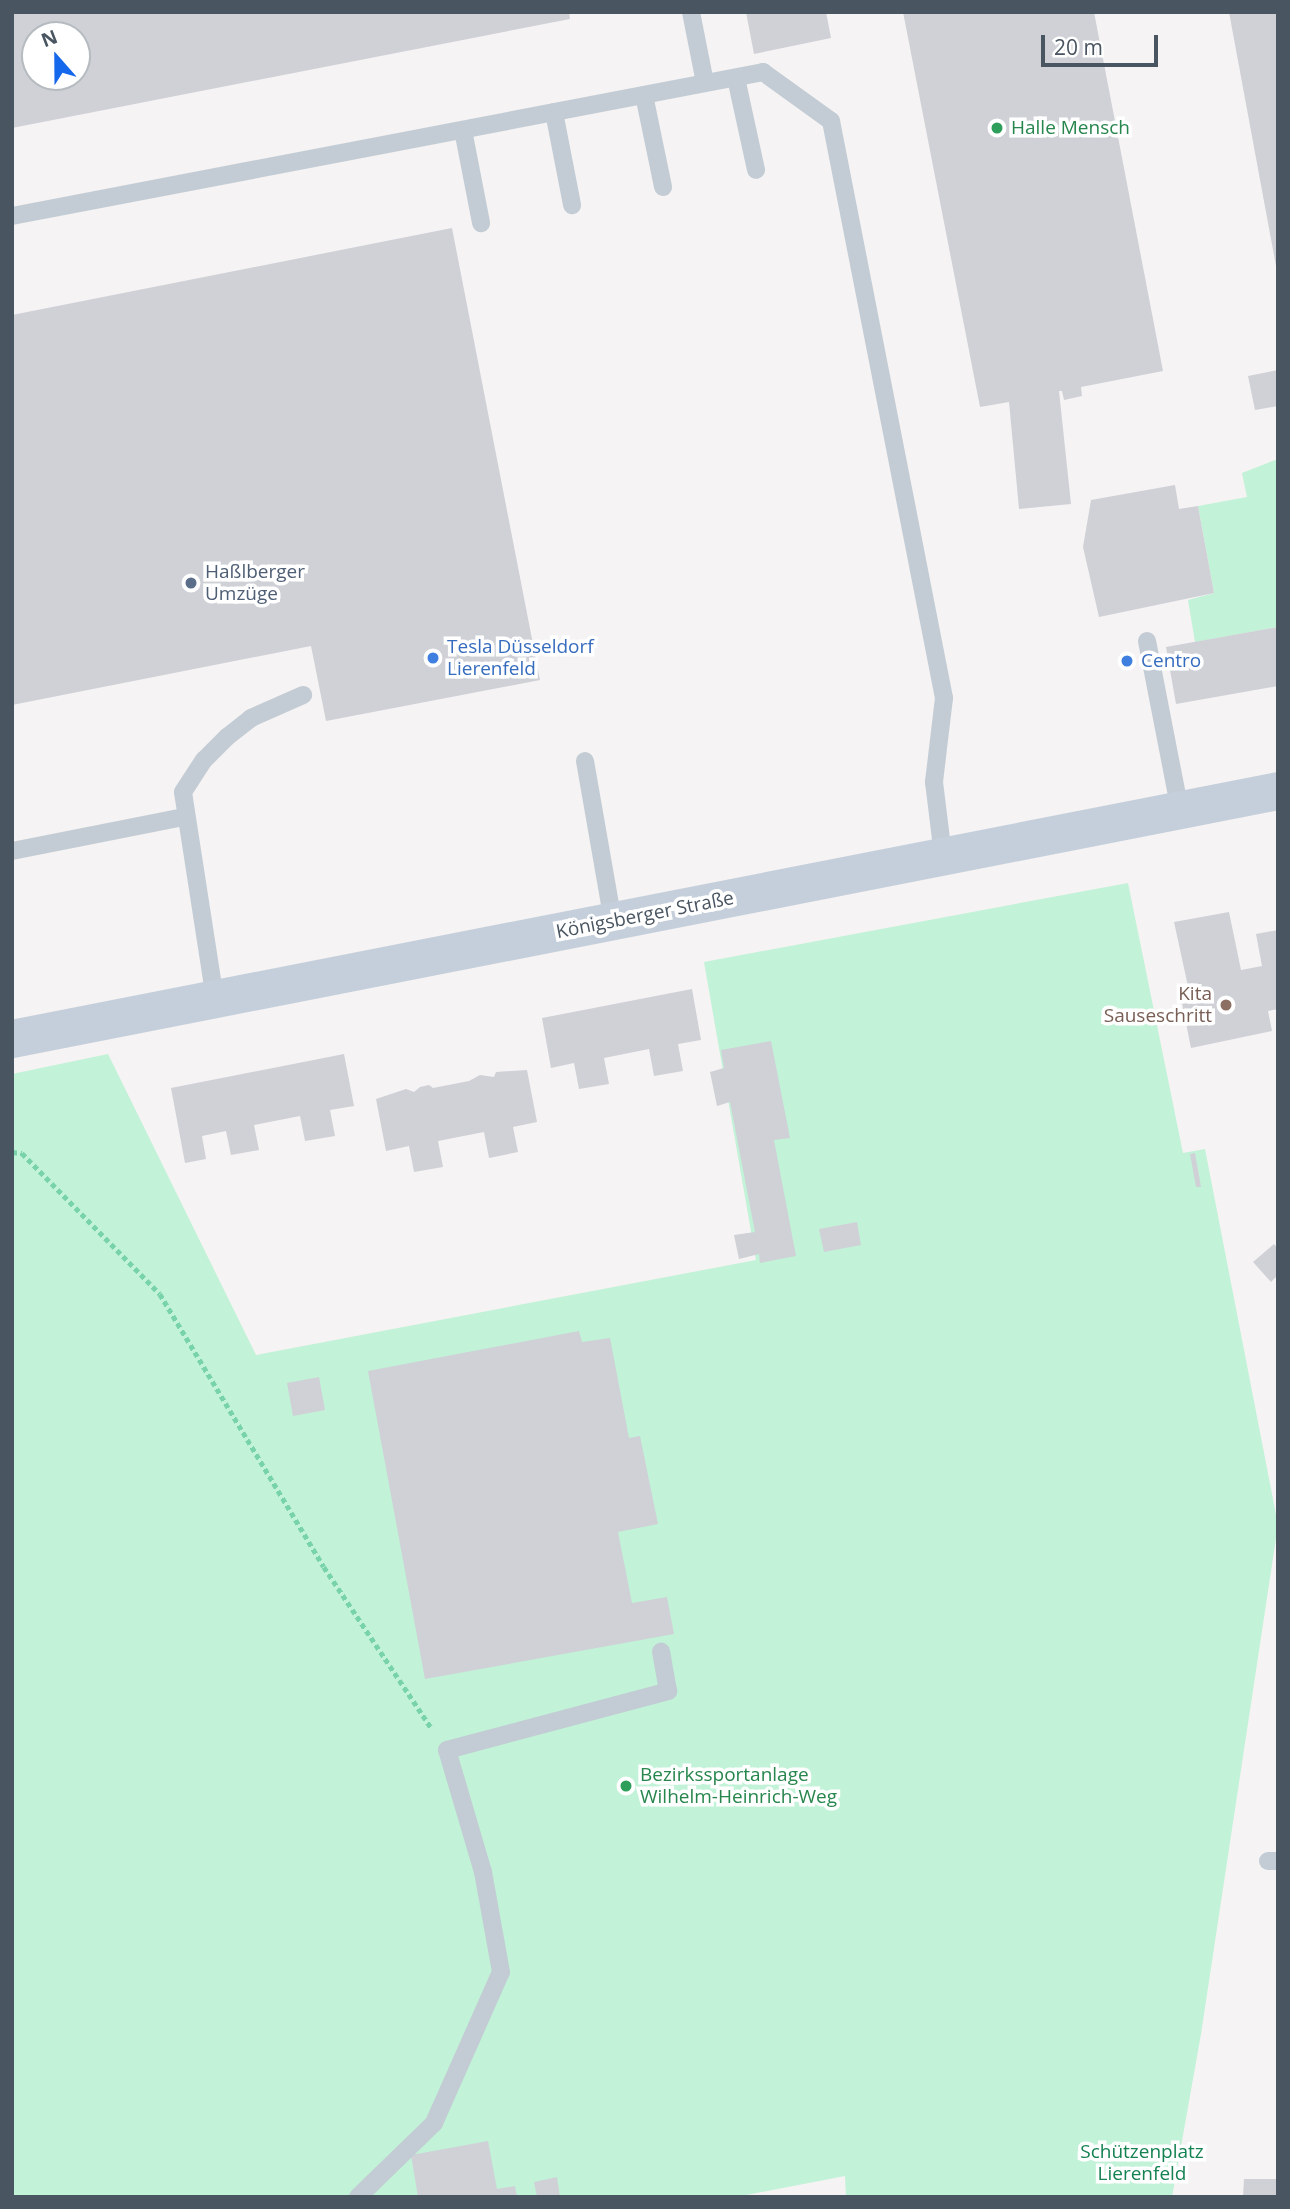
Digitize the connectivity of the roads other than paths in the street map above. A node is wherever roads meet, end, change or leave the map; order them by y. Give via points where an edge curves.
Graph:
1 (691, 12) edge
2 (736, 78) junction
3 (705, 83) junction
4 (644, 95) junction
5 (554, 112) junction
6 (463, 130) junction
7 (756, 170) dead end
8 (663, 187) dead end
9 (572, 205) dead end
10 (12, 216) edge
11 (481, 223) dead end
12 (1147, 642) dead end
13 (303, 695) dead end
14 (585, 761) dead end
15 (1278, 791) edge
16 (1180, 810) junction
17 (184, 817) junction
18 (12, 850) edge
19 (943, 855) junction
20 (613, 921) junction
21 (215, 999) junction
22 (12, 1039) edge
23 (661, 1652) dead end
24 (358, 2197) edge

1 - 3 lane
2 - 3 lane
2 - 7 lane
2 - 19 lane via 763,72 831,121 944,698 934,782
3 - 4 lane
4 - 5 lane
4 - 8 lane
5 - 6 lane
5 - 9 lane
6 - 10 lane
6 - 11 lane
12 - 16 lane
13 - 17 lane via 251,718 204,760 183,792
14 - 20 lane
15 - 16 main road, Königsberger Straße
16 - 19 main road, Königsberger Straße
17 - 18 lane
17 - 21 lane
19 - 20 main road, Königsberger Straße
20 - 21 main road, Königsberger Straße
21 - 22 main road, Königsberger Straße
23 - 24 lane via 668,1691 447,1750 483,1872 501,1972 434,2123

